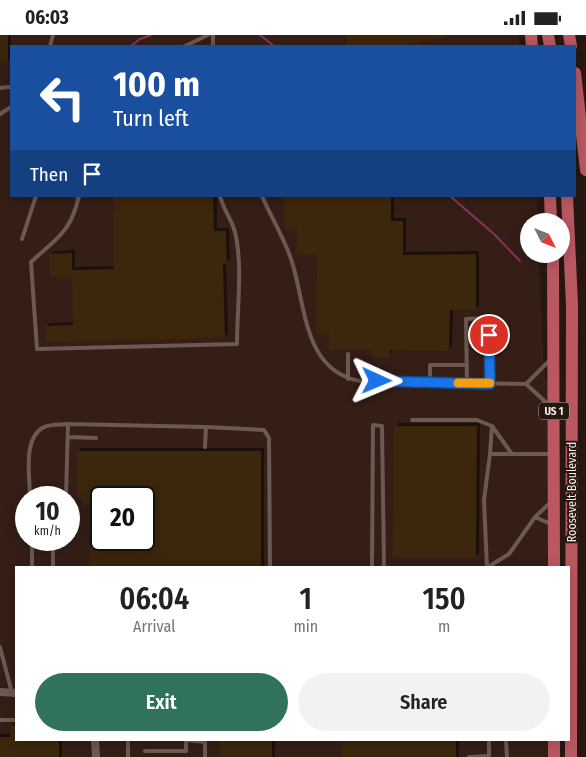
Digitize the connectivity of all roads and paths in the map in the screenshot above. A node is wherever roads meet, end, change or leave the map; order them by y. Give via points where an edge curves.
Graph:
1 (208, 35) edge
2 (187, 45) edge
3 (576, 82) edge
4 (9, 87) dead end
5 (0, 88) edge
6 (586, 99) edge
7 (583, 142) junction
8 (586, 170) edge
9 (36, 197) edge
10 (79, 197) edge
11 (220, 197) edge
12 (262, 197) edge
13 (550, 197) edge
14 (567, 197) edge
15 (551, 213) edge
16 (22, 239) dead end
17 (553, 263) edge
18 (348, 354) dead end
19 (554, 355) junction
20 (467, 365) junction
21 (348, 379) junction
22 (430, 382) junction
23 (467, 383) junction
24 (490, 384) junction
25 (526, 384) junction
26 (554, 410) junction
27 (412, 419) dead end
28 (68, 424) junction
29 (492, 426) junction
30 (206, 427) junction
31 (68, 437) junction
32 (96, 437) dead end
33 (205, 447) dead end
34 (490, 454) junction
35 (512, 454) junction
36 (554, 454) junction
37 (30, 486) edge
38 (66, 486) edge
39 (554, 499) junction
40 (572, 513) junction
41 (535, 517) junction
42 (554, 526) junction
43 (32, 551) edge
44 (53, 551) edge
45 (32, 566) edge
46 (53, 566) edge
47 (270, 566) edge
48 (372, 566) edge
49 (384, 566) edge
50 (487, 566) edge
51 (489, 566) edge
52 (554, 566) edge
53 (558, 566) edge
54 (0, 647) edge
55 (0, 693) edge
56 (14, 693) edge
57 (0, 720) edge
58 (15, 720) edge
59 (95, 741) edge
60 (128, 741) edge
61 (186, 741) edge
62 (205, 741) edge
63 (489, 741) edge
64 (506, 741) edge
65 (554, 741) edge
66 (145, 751) dead end
67 (96, 757) edge
68 (128, 757) edge
69 (205, 757) edge
70 (469, 757) edge
71 (489, 757) edge
72 (507, 757) edge
73 (554, 757) edge
74 (571, 757) edge

1 - 2 lane
3 - 7 highway
4 - 5 lane
6 - 7 highway
7 - 8 highway
9 - 16 lane
10 - 11 lane via 67,229 31,262 38,349 237,344 237,254 234,230
12 - 21 lane via 291,259 306,325 317,351 336,372
13 - 15 highway
14 - 40 highway, Roosevelt Boulevard / US 1 via 572,305
17 - 19 highway, Roosevelt Boulevard / US 1
18 - 21 lane
19 - 25 lane
19 - 26 highway, Roosevelt Boulevard / US 1
20 - 22 lane via 430,365
20 - 23 lane
20 - 24 lane via 466,319 488,318
21 - 22 lane
22 - 23 lane
23 - 24 lane
24 - 25 lane
25 - 26 lane
26 - 36 highway, Roosevelt Boulevard / US 1
27 - 29 lane via 477,420
28 - 30 lane
28 - 31 lane
28 - 37 lane via 46,426 38,431 31,443
29 - 34 lane
29 - 35 lane
30 - 33 lane
30 - 47 lane via 264,430 269,438
31 - 32 lane
31 - 38 lane
34 - 35 lane
34 - 50 lane via 484,500
35 - 36 lane
36 - 39 highway, Roosevelt Boulevard / US 1
39 - 41 lane
39 - 42 highway, Roosevelt Boulevard / US 1
40 - 53 highway
40 - 74 highway, Roosevelt Boulevard / US 1
41 - 42 lane
41 - 51 lane via 509,554
42 - 52 highway, Roosevelt Boulevard / US 1
43 - 45 lane
44 - 46 lane
48 - 49 lane via 373,425 382,425
54 - 56 lane
55 - 56 street
57 - 58 lane
59 - 67 street
60 - 68 lane
61 - 66 lane via 186,751
62 - 69 lane
63 - 71 lane
64 - 72 lane
65 - 73 highway
70 - 71 lane

